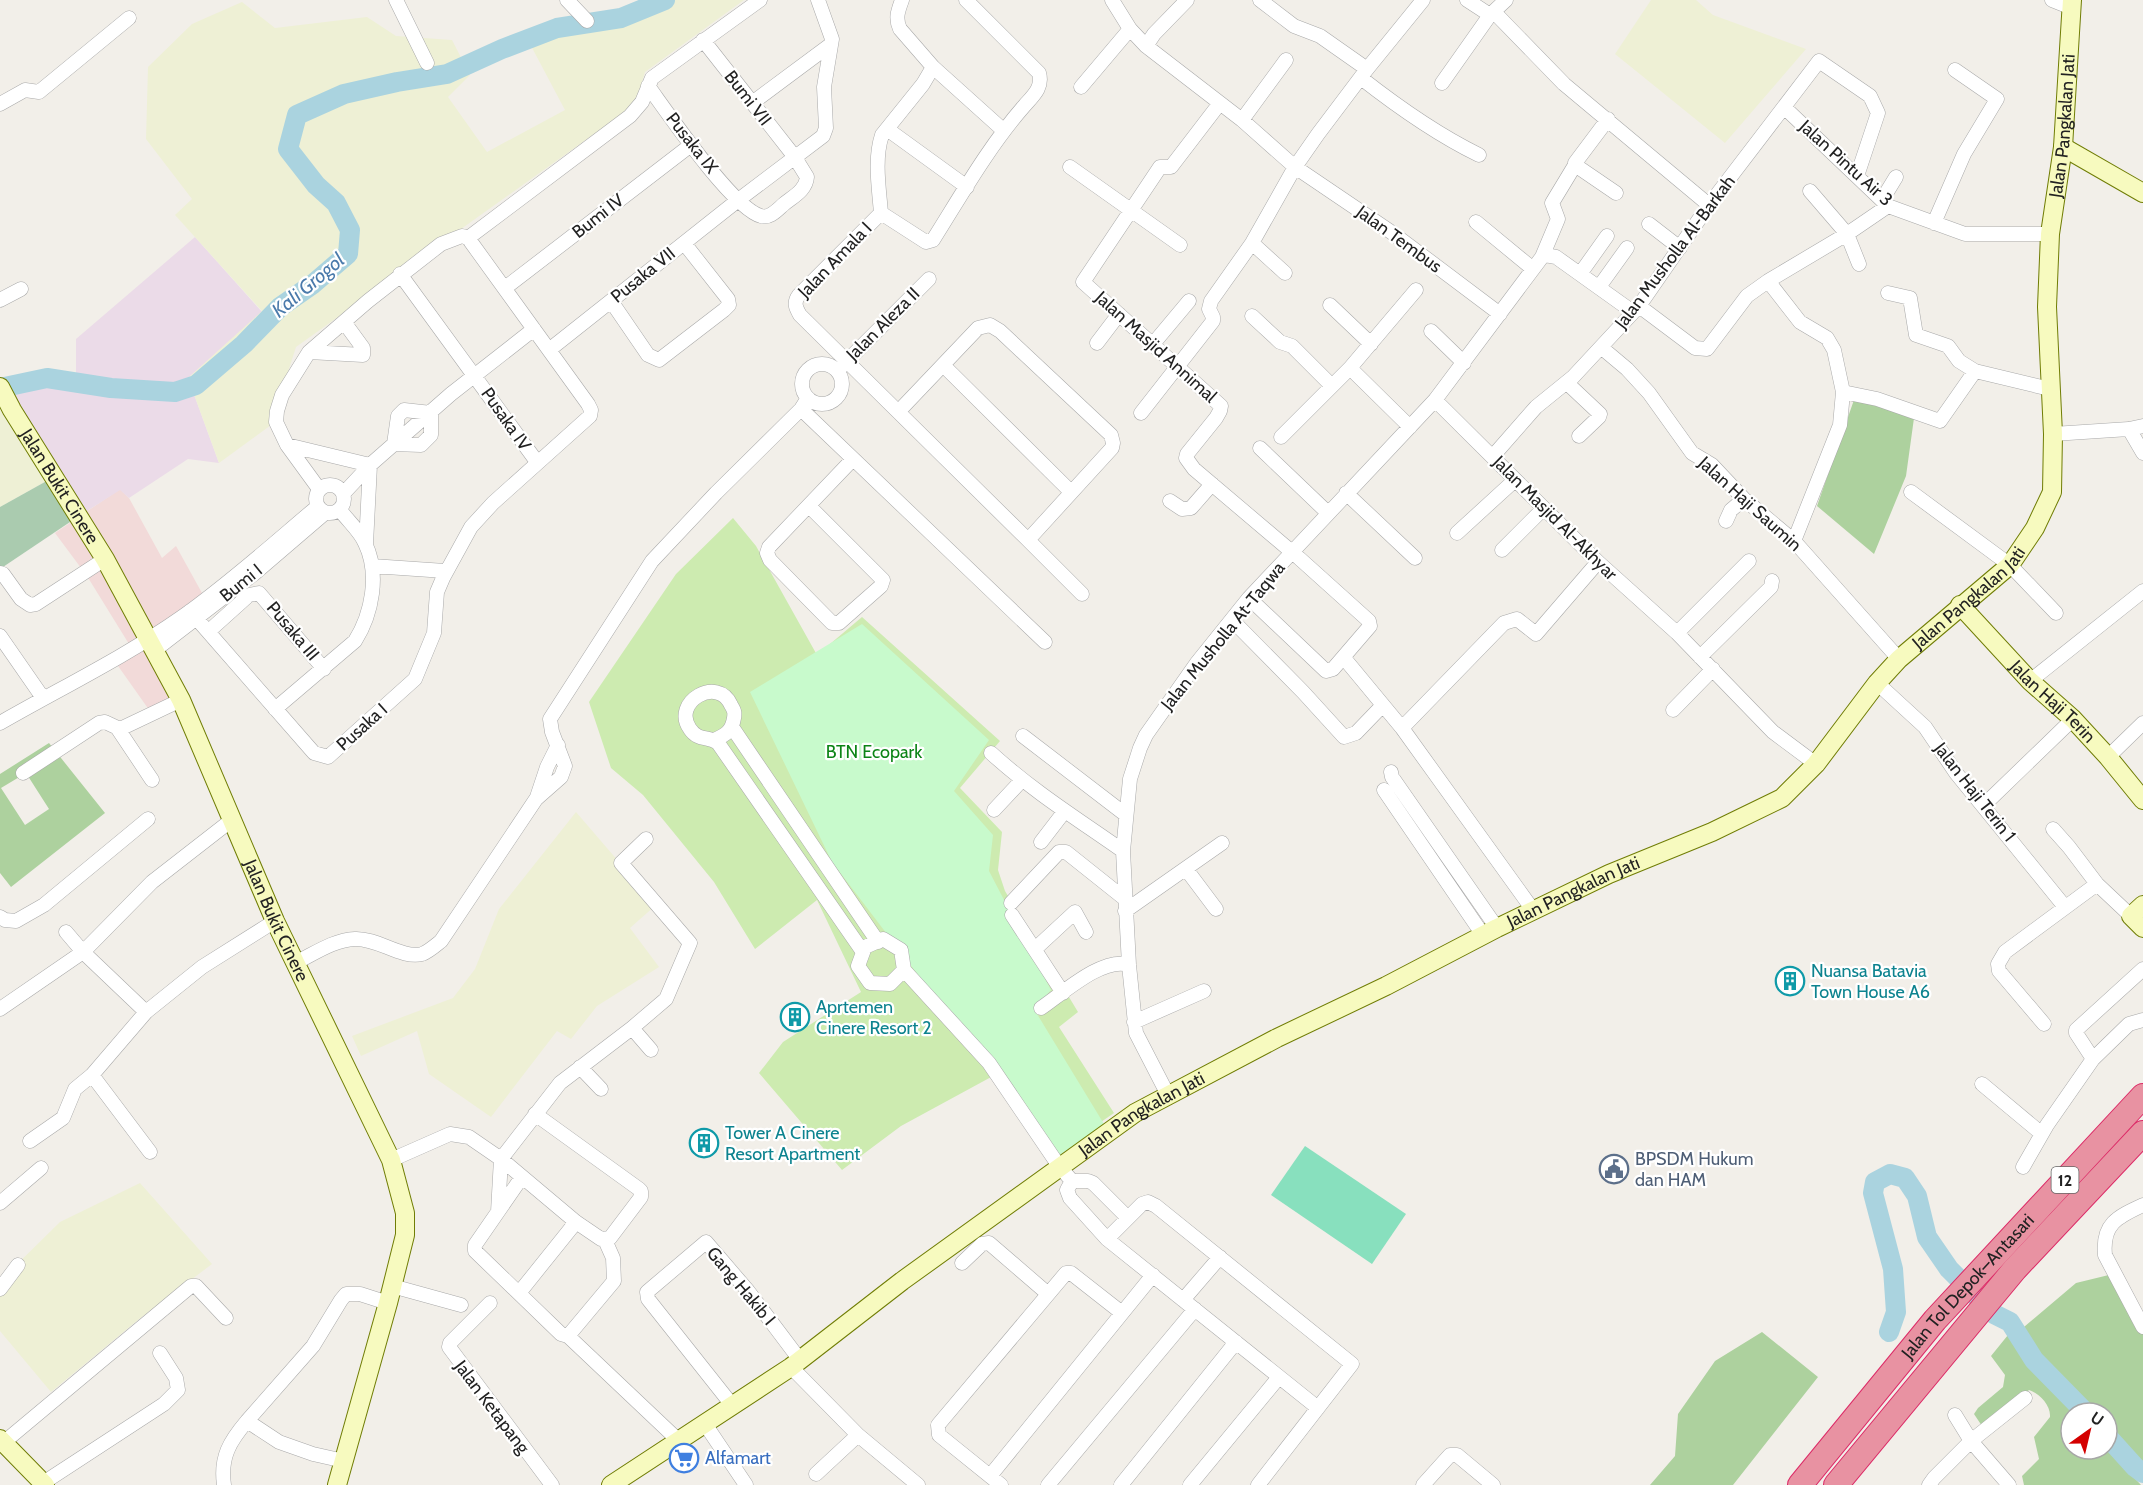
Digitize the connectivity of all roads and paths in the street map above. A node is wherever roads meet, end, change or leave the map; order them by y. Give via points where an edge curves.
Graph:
1 (396, 0) edge
2 (567, 0) edge
3 (760, 0) edge
4 (818, 0) edge
5 (902, 0) edge
6 (966, 0) edge
7 (1112, 0) edge
8 (1187, 0) edge
9 (1260, 0) edge
10 (1424, 0) edge
11 (1467, 0) edge
12 (1506, 0) edge
13 (2052, 0) edge
14 (2072, 4) edge
15 (1492, 14) junction
16 (129, 18) dead end
17 (587, 21) dead end
18 (1130, 29) junction
19 (703, 40) junction
20 (830, 45) junction
21 (1146, 46) junction
22 (1286, 60) dead end
23 (427, 63) dead end
24 (933, 68) junction
25 (1955, 70) dead end
26 (1364, 73) junction
27 (951, 83) junction
28 (923, 84) junction
29 (1442, 84) dead end
30 (648, 86) junction
31 (1081, 87) dead end
32 (752, 103) junction
33 (1220, 103) junction
34 (0, 104) edge
35 (1785, 108) junction
36 (1608, 119) junction
37 (1242, 120) junction
38 (887, 129) junction
39 (1003, 130) junction
40 (691, 145) junction
41 (2063, 147) junction
42 (1479, 155) dead end
43 (794, 156) junction
44 (1575, 165) junction
45 (1070, 167) dead end
46 (1295, 167) junction
47 (1857, 176) junction
48 (1896, 177) dead end
49 (967, 187) junction
50 (1810, 191) dead end
51 (1616, 193) dead end
52 (2143, 194) edge
53 (737, 201) junction
54 (1885, 203) junction
55 (1708, 205) junction
56 (1133, 210) junction
57 (881, 213) junction
58 (1476, 222) dead end
59 (1934, 223) junction
60 (1649, 224) dead end
61 (1847, 234) junction
62 (2050, 234) junction
63 (1607, 236) dead end
64 (468, 238) junction
65 (684, 243) junction
66 (1252, 243) junction
67 (1180, 245) dead end
68 (1627, 248) dead end
69 (1680, 248) junction
70 (1542, 257) junction
71 (1859, 264) dead end
72 (1533, 269) junction
73 (1285, 273) dead end
74 (400, 274) junction
75 (1580, 274) junction
76 (929, 279) dead end
77 (1768, 281) junction
78 (1599, 287) junction
79 (505, 288) junction
80 (21, 289) dead end
81 (1416, 290) dead end
82 (1888, 293) dead end
83 (0, 300) edge
84 (611, 301) junction
85 (1189, 301) dead end
86 (1330, 305) dead end
87 (1636, 309) junction
88 (1119, 314) junction
89 (1500, 314) junction
90 (1252, 316) dead end
91 (344, 322) junction
92 (534, 329) junction
93 (1431, 331) dead end
94 (1098, 343) dead end
95 (1153, 344) junction
96 (1371, 344) junction
97 (1602, 348) junction
98 (549, 350) junction
99 (309, 352) junction
100 (1464, 363) junction
101 (842, 365) junction
102 (943, 365) junction
103 (1177, 367) junction
104 (1350, 368) junction
105 (1976, 371) junction
106 (475, 375) junction
107 (1567, 383) junction
108 (1332, 386) junction
109 (0, 387) edge
110 (2050, 389) junction
111 (1843, 392) junction
112 (1435, 400) junction
113 (804, 404) junction
114 (899, 411) junction
115 (431, 413) junction
116 (1141, 413) dead end
117 (2143, 426) edge
118 (1410, 427) junction
119 (2129, 429) junction
120 (2053, 434) junction
121 (1281, 436) dead end
122 (1579, 436) dead end
123 (394, 444) junction
124 (287, 445) junction
125 (1260, 448) dead end
126 (2143, 453) edge
127 (1493, 456) junction
128 (854, 459) junction
129 (537, 462) junction
130 (370, 465) junction
131 (1515, 480) junction
132 (1212, 484) junction
133 (319, 489) junction
134 (1071, 492) junction
135 (1911, 492) dead end
136 (1346, 493) junction
137 (343, 494) junction
138 (1744, 499) junction
139 (1170, 501) dead end
140 (809, 506) junction
141 (1543, 509) junction
142 (321, 510) junction
143 (340, 510) junction
144 (1328, 513) junction
145 (1726, 521) dead end
146 (1457, 533) dead end
147 (1028, 540) junction
148 (1794, 541) junction
149 (366, 544) junction
150 (1502, 550) dead end
151 (1292, 552) junction
152 (1415, 558) dead end
153 (105, 559) junction
154 (1749, 561) dead end
155 (1598, 562) junction
156 (2010, 565) junction
157 (373, 571) junction
158 (0, 573) edge
159 (444, 574) junction
160 (1772, 581) dead end
161 (2143, 591) edge
162 (1082, 594) dead end
163 (1249, 598) junction
164 (1960, 606) junction
165 (2056, 613) dead end
166 (193, 615) junction
167 (1232, 620) junction
168 (209, 632) junction
169 (1677, 633) junction
170 (0, 636) edge
171 (1044, 642) dead end
172 (152, 644) junction
173 (1700, 657) junction
174 (1344, 658) junction
175 (1899, 659) junction
176 (324, 669) junction
177 (1713, 669) junction
178 (2030, 681) junction
179 (1877, 683) junction
180 (43, 698) junction
181 (181, 700) junction
182 (1383, 705) junction
183 (275, 709) junction
184 (1673, 710) dead end
185 (2073, 720) junction
186 (0, 723) edge
187 (2143, 723) edge
188 (732, 727) junction
189 (1402, 728) junction
190 (118, 729) junction
191 (1023, 736) dead end
192 (714, 740) junction
193 (991, 753) dead end
194 (2108, 757) junction
195 (1816, 764) junction
196 (1391, 772) dead end
197 (23, 773) dead end
198 (152, 780) dead end
199 (1022, 780) junction
200 (1384, 789) dead end
201 (2143, 800) edge
202 (1984, 805) junction
203 (994, 810) dead end
204 (1064, 812) junction
205 (1126, 815) junction
206 (148, 819) dead end
207 (233, 819) junction
208 (2053, 829) dead end
209 (646, 838) dead end
210 (1041, 842) dead end
211 (1222, 843) dead end
212 (1123, 851) junction
213 (1186, 869) junction
214 (2097, 884) junction
215 (852, 904) junction
216 (1125, 905) junction
217 (2065, 907) junction
218 (1216, 909) dead end
219 (1533, 910) junction
220 (837, 915) junction
221 (0, 916) edge
222 (2139, 916) edge
223 (275, 921) junction
224 (1490, 931) junction
225 (66, 932) dead end
226 (1086, 932) dead end
227 (878, 942) junction
228 (1035, 949) junction
229 (83, 952) junction
230 (863, 952) junction
231 (295, 963) junction
232 (1129, 965) junction
233 (2143, 969) edge
234 (904, 970) junction
235 (1204, 991) dead end
236 (1063, 993) junction
237 (1041, 1008) dead end
238 (0, 1009) edge
239 (146, 1012) junction
240 (2143, 1020) edge
241 (1134, 1022) junction
242 (2044, 1024) dead end
243 (632, 1028) junction
244 (651, 1050) dead end
245 (2093, 1059) junction
246 (580, 1067) junction
247 (92, 1075) junction
248 (1982, 1084) dead end
249 (601, 1089) dead end
250 (1168, 1095) junction
251 (2143, 1096) edge
252 (535, 1114) junction
253 (2143, 1132) edge
254 (2042, 1134) junction
255 (30, 1141) dead end
256 (150, 1152) dead end
257 (501, 1159) junction
258 (391, 1160) junction
259 (1059, 1166) junction
260 (2024, 1167) dead end
261 (41, 1168) dead end
262 (522, 1177) junction
263 (1072, 1181) junction
264 (0, 1203) edge
265 (2143, 1204) edge
266 (498, 1212) junction
267 (1127, 1218) junction
268 (576, 1222) junction
269 (1107, 1239) junction
270 (605, 1240) junction
271 (1220, 1257) junction
272 (962, 1263) dead end
273 (18, 1265) dead end
274 (1153, 1275) junction
275 (0, 1289) edge
276 (519, 1293) junction
277 (1047, 1293) junction
278 (390, 1295) junction
279 (1183, 1300) junction
280 (490, 1303) dead end
281 (461, 1305) dead end
282 (1194, 1309) junction
283 (1122, 1313) junction
284 (226, 1318) dead end
285 (1929, 1327) junction
286 (2143, 1327) edge
287 (568, 1336) junction
288 (1236, 1342) junction
289 (1945, 1352) junction
290 (160, 1353) dead end
291 (795, 1363) junction
292 (1279, 1377) junction
293 (2025, 1398) dead end
294 (732, 1405) junction
295 (1318, 1408) junction
296 (1955, 1415) dead end
297 (247, 1420) junction
298 (705, 1424) junction
299 (858, 1435) junction
300 (2, 1441) edge
301 (679, 1441) junction
302 (1971, 1441) junction
303 (344, 1461) junction
304 (816, 1474) dead end
305 (990, 1476) junction
306 (44, 1484) edge
307 (224, 1485) edge
308 (336, 1485) edge
309 (552, 1485) edge
310 (610, 1485) edge
311 (746, 1485) edge
312 (918, 1485) edge
313 (1001, 1485) edge
314 (1048, 1485) edge
315 (1121, 1485) edge
316 (1190, 1485) edge
317 (1258, 1485) edge
318 (1423, 1485) edge
319 (1493, 1485) edge
320 (1800, 1485) edge
321 (1836, 1485) edge
322 (1929, 1485) edge
323 (2009, 1485) edge

1 - 23 street
2 - 17 street
3 - 19 street
4 - 20 street, Pusaka VII via 831,32
5 - 24 street via 897,15 900,29
6 - 39 street via 1039,73 1041,80 1039,89
7 - 18 street, Jalan Tembus
8 - 21 street
9 - 26 street via 1294,26 1320,36
10 - 26 street
11 - 15 street
12 - 15 street
13 - 14 street
14 - 41 main road, Jalan Pangkalan Jati
15 - 29 street
15 - 36 street via 1564,84
16 - 34 street via 39,92 25,90
18 - 21 street, Jalan Tembus
18 - 31 street
19 - 30 street via 652,78
19 - 32 street, Bumi VII
20 - 32 street
20 - 43 street, Pusaka VII via 824,87 825,132
21 - 33 street, Jalan Tembus
22 - 37 street
24 - 27 street
24 - 28 street, Jalan Amala I
25 - 59 street via 1996,99 1964,154
26 - 42 street via 1412,116
26 - 46 street
27 - 28 street
27 - 39 street
28 - 38 street, Jalan Amala I
30 - 40 street, Pusaka IX
30 - 64 street via 642,102 630,116
32 - 43 street, Bumi VII
33 - 37 street, Jalan Tembus
33 - 56 street via 1171,167 1160,167
35 - 47 street, Jalan Pintu Air 3
35 - 47 street, Jalan Musholla Al-Barkah via 1819,61 1870,96 1878,113
35 - 55 street, Jalan Musholla Al-Barkah
36 - 44 street
36 - 55 street
37 - 46 street, Jalan Tembus
38 - 49 street
38 - 57 street, Jalan Amala I via 879,144
39 - 49 street
40 - 53 street, Pusaka IX
40 - 79 street, Bumi IV
41 - 52 main road
41 - 62 main road, Jalan Pangkalan Jati
43 - 53 street, Pusaka VII
43 - 53 street, Bumi VII via 807,183 770,216 762,217
44 - 51 street
44 - 70 street, Jalan Musholla At-Taqwa via 1552,203 1558,219
45 - 56 street
46 - 66 street
46 - 89 street, Jalan Tembus via 1391,232
47 - 54 street, Jalan Pintu Air 3
48 - 54 street
49 - 57 street via 933,240 926,242
50 - 61 street
53 - 65 street, Pusaka VII
54 - 59 street, Jalan Pintu Air 3
54 - 61 street
55 - 69 street, Jalan Musholla Al-Barkah
56 - 67 street
56 - 88 street, Jalan Masjid Annimal via 1083,282
57 - 101 street, Jalan Amala I via 796,299 800,315
58 - 72 street
59 - 62 street, Jalan Pintu Air 3 via 1965,234
60 - 69 street
61 - 71 street
61 - 77 street
62 - 110 main road, Jalan Pangkalan Jati
63 - 75 street
64 - 74 street via 462,236 441,244
64 - 79 street
65 - 84 street, Pusaka VII
65 - 84 street via 728,299 724,310 659,360 648,356
66 - 73 street
66 - 103 street via 1211,302 1213,321
68 - 78 street
69 - 87 street, Jalan Musholla Al-Barkah
70 - 72 street, Jalan Musholla At-Taqwa
70 - 75 street via 1551,255
72 - 89 street, Jalan Musholla At-Taqwa
74 - 91 street
74 - 106 street, Pusaka IV
75 - 78 street
76 - 101 street, Jalan Aleza II
77 - 87 street via 1747,296 1707,349 1695,348
77 - 111 street via 1800,322 1827,339 1834,350
78 - 87 street
79 - 92 street
80 - 83 street
81 - 96 street
82 - 105 street via 1910,298 1916,335 1948,346 1959,362
84 - 98 street, Pusaka VII
85 - 95 street
86 - 96 street
87 - 97 street, Jalan Musholla Al-Barkah
88 - 94 street
88 - 95 street, Jalan Masjid Annimal
89 - 100 street, Jalan Musholla At-Taqwa
90 - 108 street via 1280,342 1292,346
91 - 99 street
91 - 99 street via 363,348 363,355
92 - 98 street
92 - 106 street
93 - 100 street
95 - 103 street, Jalan Masjid Annimal
96 - 104 street
97 - 107 street, Jalan Musholla Al-Barkah
97 - 138 street, Jalan Haji Saumin via 1649,393 1692,453 1712,465
98 - 129 street via 591,410 586,422
99 - 124 street via 282,395 277,411 276,422
100 - 112 street, Jalan Musholla At-Taqwa
101 - 113 street via 839,396 824,404
101 - 113 street via 822,363 806,372 802,381
101 - 114 street
102 - 114 street
102 - 134 street
102 - 134 street via 978,328 990,326 1111,435 1112,448
103 - 116 street
103 - 132 street, Jalan Masjid Annimal via 1221,406 1186,458
104 - 108 street
104 - 118 street
105 - 110 street
105 - 111 street via 1940,421 1877,399
106 - 115 street
106 - 129 street, Pusaka IV
107 - 122 street via 1600,414
107 - 127 street, Jalan Musholla Al-Barkah via 1536,407
108 - 121 street
109 - 153 main road, Jalan Bukit Cinere
110 - 120 main road, Jalan Pangkalan Jati
111 - 148 street via 1840,425
112 - 118 street, Jalan Musholla At-Taqwa
112 - 127 street, Jalan Masjid Al-Akhyar
113 - 128 street
113 - 231 street via 652,561 550,719 565,765 561,777 536,799 441,941 423,954 409,954 368,940 336,942
114 - 147 street
115 - 123 street
115 - 123 street via 404,410 398,416
117 - 119 street
118 - 136 street, Jalan Musholla At-Taqwa
119 - 120 street
119 - 126 street
120 - 156 main road, Jalan Pangkalan Jati via 2052,492 2035,528
123 - 130 street
124 - 130 street
124 - 133 street
125 - 144 street
127 - 131 street, Jalan Masjid Al-Akhyar
128 - 140 street
128 - 171 street
129 - 159 street via 471,527
130 - 137 street
130 - 149 street
131 - 141 street, Jalan Masjid Al-Akhyar
131 - 146 street
132 - 139 street via 1191,508 1182,510
132 - 151 street, Jalan Masjid Annimal
133 - 137 street via 335,486
133 - 142 street via 315,498
134 - 147 street
135 - 156 street
136 - 144 street, Jalan Musholla At-Taqwa
136 - 152 street
137 - 143 street
138 - 145 street via 1731,510
138 - 148 street, Jalan Haji Saumin
140 - 140 street via 883,580 839,623 832,623 767,553
141 - 150 street
141 - 155 street, Jalan Masjid Al-Akhyar
142 - 143 street
142 - 166 street, Bumi I via 214,593
143 - 149 street
144 - 151 street, Jalan Musholla At-Taqwa
147 - 162 street
148 - 175 street, Jalan Haji Saumin
149 - 157 street
151 - 163 street, Jalan Musholla At-Taqwa
151 - 174 street, Jalan Masjid Annimal via 1370,623
153 - 158 street via 30,605
153 - 172 main road, Jalan Bukit Cinere
154 - 169 street
155 - 169 street, Jalan Masjid Al-Akhyar
155 - 189 street via 1536,634 1517,619 1504,623
156 - 164 main road, Jalan Pangkalan Jati
156 - 165 street
157 - 159 street
157 - 176 street via 369,610 362,629 355,641
159 - 183 street, Pusaka I via 437,592 434,633 415,679 328,757 314,753
160 - 173 street via 1771,587
161 - 178 street
163 - 167 street, Jalan Musholla At-Taqwa
163 - 174 street via 1326,671
164 - 175 main road, Jalan Pangkalan Jati
164 - 178 main road, Jalan Haji Terin
166 - 168 street, Pusaka I
166 - 172 street, Bumi I
167 - 182 street via 1344,737 1356,734
167 - 205 street, Jalan Musholla At-Taqwa via 1146,735 1135,760
168 - 176 street, Pusaka III via 249,595 261,594
168 - 183 street, Pusaka I
169 - 173 street, Jalan Masjid Al-Akhyar
170 - 180 street
172 - 180 street, Bumi I
172 - 181 main road, Jalan Bukit Cinere
173 - 177 street, Jalan Masjid Al-Akhyar
174 - 182 street
175 - 179 main road, Jalan Pangkalan Jati
176 - 183 street
177 - 184 street
177 - 195 street, Jalan Masjid Al-Akhyar via 1773,732
178 - 185 main road, Jalan Haji Terin
179 - 195 main road, Jalan Pangkalan Jati
179 - 202 street, Jalan Haji Terin 1 via 1925,727 1956,773
180 - 186 street, Bumi I
181 - 190 street
181 - 207 main road, Jalan Bukit Cinere
182 - 189 street
185 - 194 main road, Jalan Haji Terin
185 - 202 street
187 - 194 street
188 - 192 street via 725,736
188 - 192 street via 735,713 729,700 717,692 702,692 690,701 686,715 689,729 700,738
188 - 215 street
189 - 219 street
190 - 197 street via 99,723
190 - 198 street
191 - 205 street
192 - 220 street
193 - 199 street
194 - 201 main road, Jalan Haji Terin
195 - 219 main road, Jalan Pangkalan Jati via 1782,798
196 - 224 street
199 - 203 street
199 - 204 street
200 - 224 street
202 - 217 street, Jalan Haji Terin 1
204 - 210 street
204 - 212 street
205 - 212 street, Jalan Musholla At-Taqwa
206 - 221 street via 44,905 16,921
207 - 223 main road, Jalan Bukit Cinere
207 - 229 street via 152,882
208 - 214 street
209 - 243 street via 621,863 690,944 666,999
211 - 213 street
212 - 216 street, Jalan Musholla At-Taqwa
213 - 216 street
213 - 218 street
214 - 217 street
214 - 222 street
215 - 220 street
215 - 227 street
216 - 228 street via 1066,852 1059,852 1011,909
216 - 232 street, Jalan Musholla At-Taqwa
217 - 242 street via 2005,952 1998,964
219 - 224 main road, Jalan Pangkalan Jati
220 - 230 street
223 - 231 main road, Jalan Bukit Cinere
223 - 239 street via 202,967
224 - 250 main road, Jalan Pangkalan Jati
225 - 229 street
226 - 228 street via 1075,912
227 - 230 street via 864,946
227 - 234 street via 883,939 901,950
228 - 236 street
229 - 238 street
229 - 239 street
230 - 234 street via 858,966 870,983 890,984
231 - 258 main road, Jalan Bukit Cinere
232 - 236 street via 1120,962 1093,971
232 - 241 street, Jalan Musholla At-Taqwa
233 - 245 street via 2076,1030
234 - 259 street via 989,1063
235 - 241 street
236 - 237 street
239 - 247 street
240 - 245 street via 2129,1024
241 - 250 street, Jalan Musholla At-Taqwa via 1140,1043
243 - 244 street
243 - 246 street
245 - 254 street
246 - 249 street
246 - 252 street via 560,1083
247 - 255 street via 75,1089 63,1118
247 - 256 street
248 - 254 street
250 - 259 main road, Jalan Pangkalan Jati
251 - 285 highway, Jalan Tol Depok–Antasari / 12
252 - 257 street
252 - 270 street via 641,1191 641,1197
253 - 289 highway, Jalan Tol Depok–Antasari / 12 via 2015,1269
254 - 260 street
257 - 258 street via 469,1137 450,1134
257 - 262 street
257 - 266 street
258 - 278 main road, Jalan Bukit Cinere via 405,1213 405,1235
259 - 263 street
259 - 291 main road, Jalan Pangkalan Jati
261 - 264 street
262 - 266 street
262 - 268 street
263 - 267 street via 1093,1183
263 - 269 street via 1067,1190 1070,1198
265 - 286 street via 2108,1227 2103,1242 2105,1256
266 - 276 street via 475,1245 475,1251
267 - 269 street
267 - 271 street via 1148,1202
268 - 270 street
268 - 276 street
269 - 274 street
270 - 287 street via 613,1258 614,1281
271 - 279 street
271 - 295 street via 1353,1364
272 - 277 street via 982,1244 989,1243
273 - 275 street
274 - 279 street
274 - 283 street
276 - 287 street via 561,1334
277 - 283 street via 1066,1272
277 - 305 street via 938,1425 939,1434
278 - 281 street
278 - 297 street via 346,1294 313,1346
278 - 303 main road, Jalan Bukit Cinere
279 - 282 street
280 - 309 street, Jalan Ketapang via 449,1347
282 - 288 street
282 - 314 street
283 - 305 street
284 - 300 street via 196,1286 191,1286
285 - 289 highway
285 - 320 highway, Jalan Tol Depok–Antasari / 12
287 - 301 street
288 - 292 street
288 - 315 street
289 - 321 highway, Jalan Tol Depok–Antasari / 12
290 - 306 street via 176,1378 178,1390 164,1404
291 - 294 main road, Jalan Pangkalan Jati
291 - 294 street, Gang Hakib I via 748,1291 706,1242 646,1292
291 - 299 street
292 - 295 street
292 - 316 street
293 - 302 street
294 - 298 main road, Jalan Pangkalan Jati
295 - 317 street
296 - 302 street
297 - 303 street via 279,1442
297 - 307 street via 230,1443 221,1468
298 - 301 main road, Jalan Pangkalan Jati
298 - 311 street
299 - 304 street
299 - 312 street
300 - 306 main road
301 - 310 main road, Jalan Pangkalan Jati
302 - 322 street
302 - 323 street
303 - 308 main road, Jalan Bukit Cinere
305 - 313 street
318 - 319 street via 1450,1455 1457,1455

